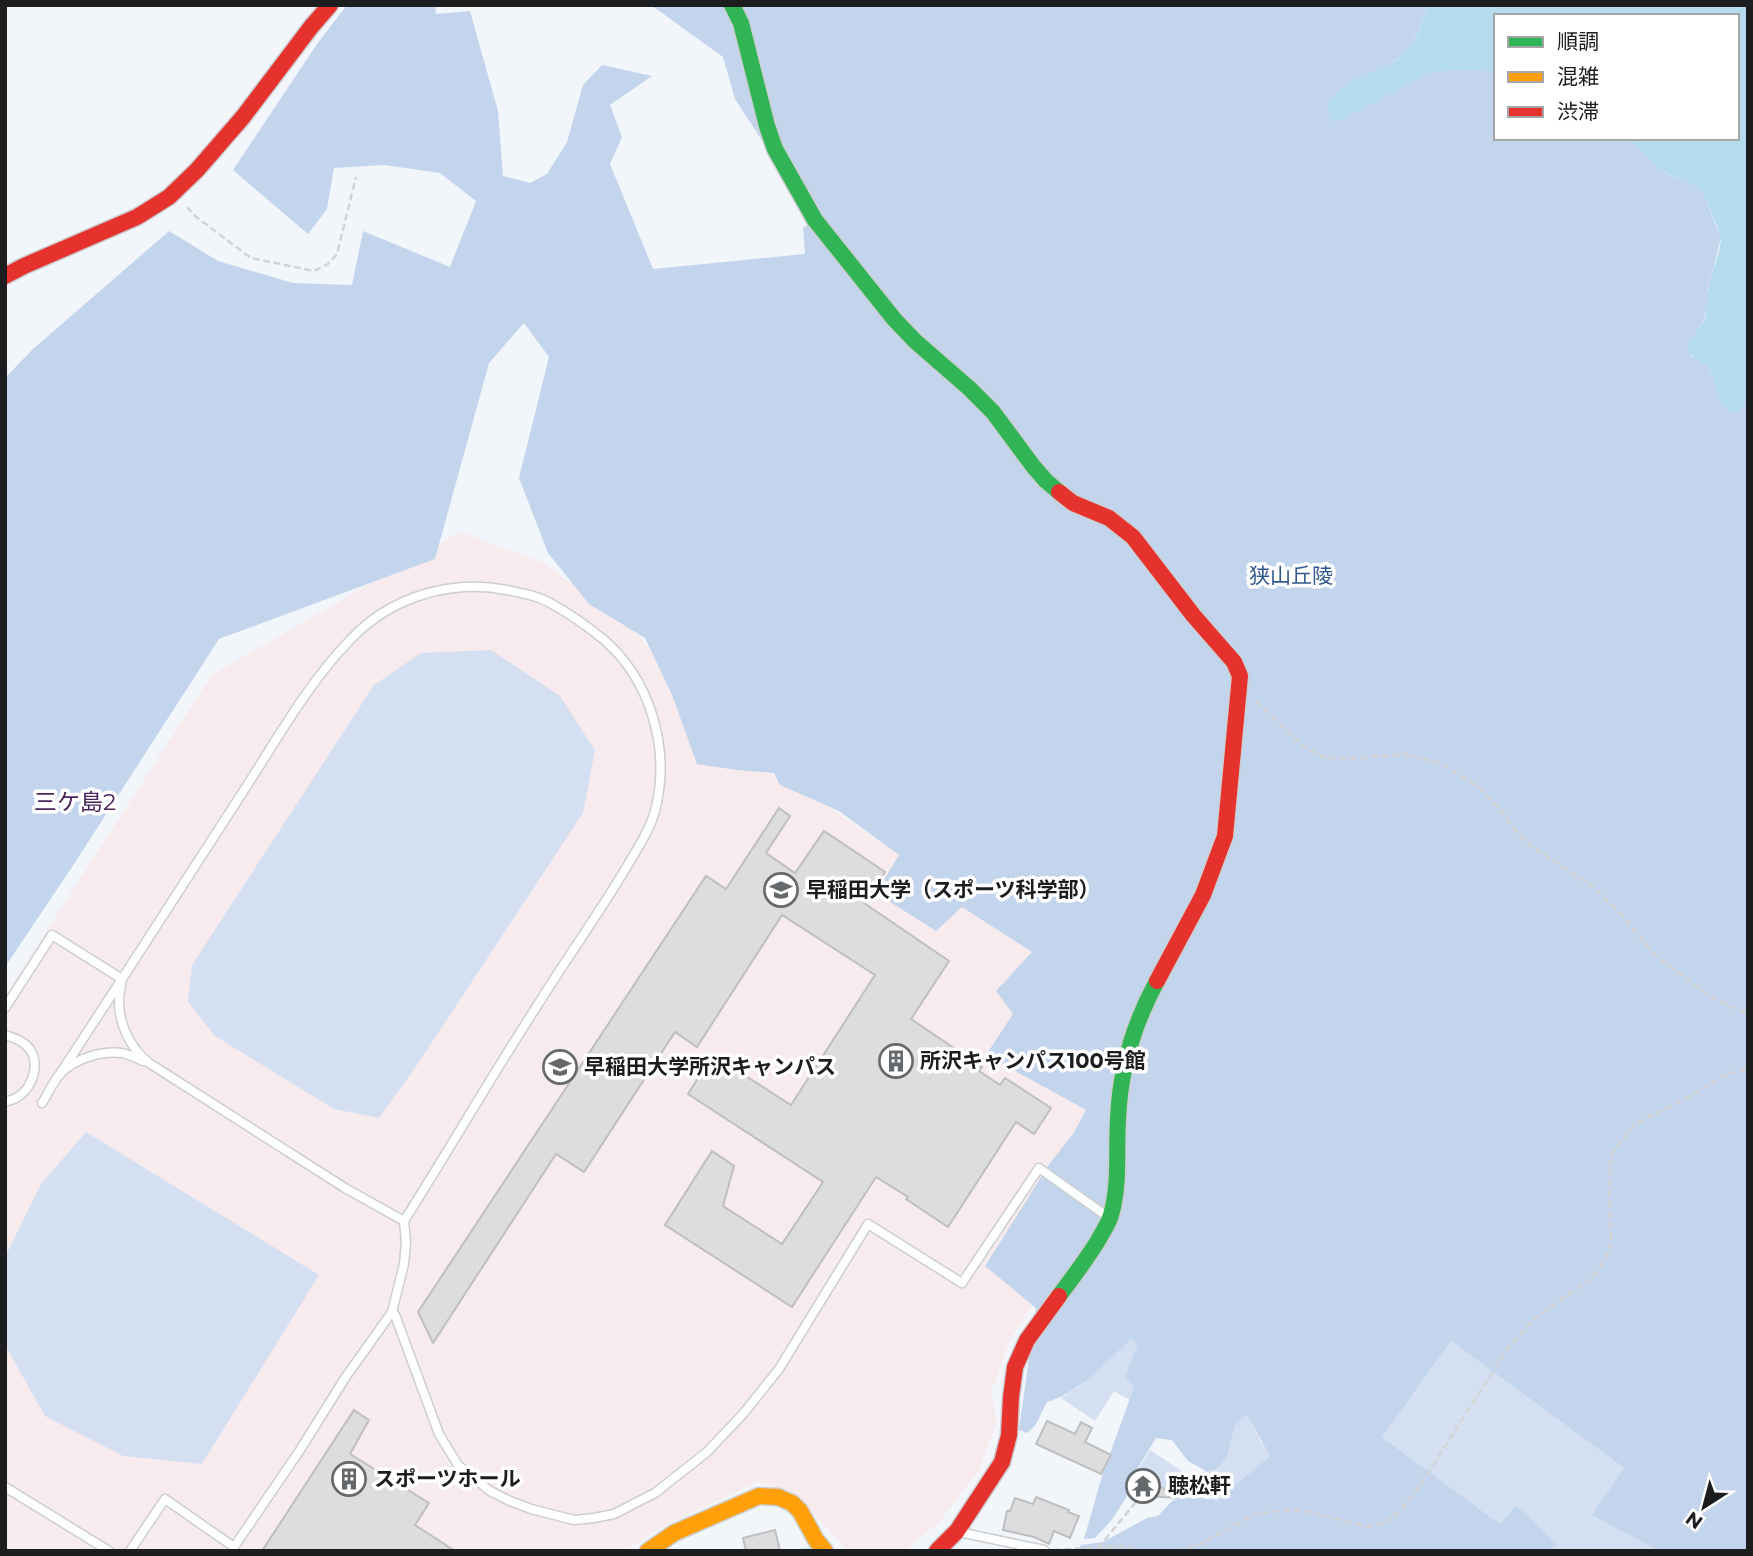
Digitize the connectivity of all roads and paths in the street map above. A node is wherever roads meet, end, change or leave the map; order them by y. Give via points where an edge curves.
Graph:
1 (330, 5) edge
2 (732, 5) edge
3 (356, 177) dead end
4 (174, 192) junction
5 (5, 276) edge
6 (1239, 690) junction
7 (122, 979) junction
8 (5, 1008) edge
9 (1748, 1014) edge
10 (5, 1035) edge
11 (149, 1063) junction
12 (1748, 1069) edge
13 (60, 1074) junction
14 (5, 1102) edge
15 (42, 1103) dead end
16 (1111, 1218) junction
17 (404, 1221) junction
18 (392, 1312) junction
19 (5, 1487) edge
20 (1136, 1502) dead end
21 (957, 1531) junction
22 (1098, 1548) junction
23 (1044, 1550) edge
24 (109, 1551) edge
25 (130, 1551) edge
26 (648, 1551) edge
27 (825, 1551) edge
28 (937, 1551) edge
29 (1139, 1551) edge
30 (1177, 1551) edge

1 - 4 street via 243,117
2 - 6 street via 775,149 814,220 894,319 993,412 1046,481 1073,503 1109,518 1133,537 1234,662
3 - 4 path via 337,254 314,271 251,258 195,216
4 - 5 street via 137,217
6 - 9 path via 1303,746 1325,758 1405,754 1439,763 1460,775 1481,789 1531,846 1592,886 1656,956 1711,997
6 - 16 street via 1225,836 1203,895 1143,1007 1123,1070
7 - 8 lane via 52,935
7 - 11 lane via 122,1024 138,1054
7 - 13 lane
7 - 17 lane via 326,666 353,636 386,610 448,587 474,586 525,593 550,602 587,626 637,680 651,708 660,758 656,807 612,892
10 - 14 lane via 27,1046 35,1059 27,1088
11 - 13 lane via 121,1053 104,1054 74,1063
11 - 17 lane
12 - 30 path via 1727,1074 1635,1124 1622,1140 1611,1156 1611,1241 1601,1266 1592,1278 1535,1318 1506,1351 1399,1512 1370,1527 1305,1511 1255,1514 1199,1545
13 - 15 lane
16 - 18 lane via 1039,1168 962,1283 868,1224 779,1369 743,1414 707,1452 655,1493 614,1514 594,1518 574,1520 510,1501 458,1465 439,1434
16 - 21 street via 1027,1340 1015,1367 1010,1435 1002,1462
17 - 18 lane via 404,1264
18 - 25 lane via 234,1546 164,1499
19 - 24 lane
20 - 22 path
21 - 23 lane
21 - 28 street
22 - 23 path
22 - 29 path via 1124,1546
26 - 27 street via 674,1533 759,1496 792,1503

